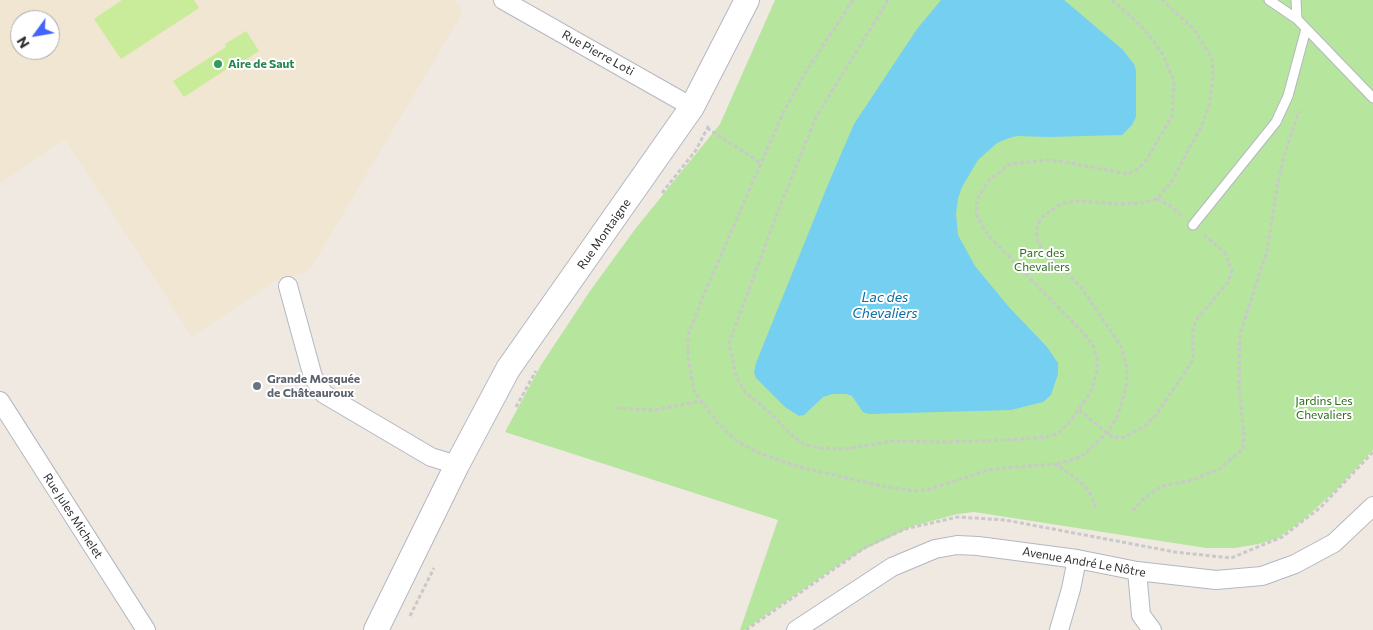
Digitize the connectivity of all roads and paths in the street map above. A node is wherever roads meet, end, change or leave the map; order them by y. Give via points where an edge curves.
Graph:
1 (503, 0) edge
2 (746, 0) edge
3 (853, 0) edge
4 (888, 0) edge
5 (1112, 0) edge
6 (1162, 0) edge
7 (1269, 0) edge
8 (1296, 0) edge
9 (1297, 19) junction
10 (1306, 29) junction
11 (1373, 98) edge
12 (1299, 107) dead end
13 (697, 114) junction
14 (708, 128) junction
15 (761, 163) junction
16 (661, 194) dead end
17 (1157, 199) junction
18 (1193, 225) junction
19 (288, 286) dead end
20 (539, 362) dead end
21 (0, 401) edge
22 (701, 401) junction
23 (616, 408) dead end
24 (514, 409) dead end
25 (1079, 410) junction
26 (1107, 433) junction
27 (1054, 464) junction
28 (457, 466) junction
29 (1373, 506) edge
30 (1096, 507) dead end
31 (1133, 510) dead end
32 (1077, 559) junction
33 (436, 564) dead end
34 (1137, 572) junction
35 (406, 623) dead end
36 (377, 629) edge
37 (146, 630) edge
38 (796, 630) edge
39 (1059, 630) edge
40 (1152, 630) edge

1 - 13 street, Rue Pierre Loti
2 - 13 street, Rue Montaigne
3 - 15 path via 802,79
4 - 25 path via 816,117 777,214 729,342 740,385 794,437 818,448 845,449 892,440 1047,437 1057,434
5 - 25 path via 1150,36 1164,56 1174,81 1172,116 1145,162 1127,174 1047,160 1010,164 989,180 977,199 976,207 977,216 988,234 1094,348 1097,359 1095,380
6 - 17 path via 1202,39 1212,58 1213,78 1209,106 1201,127 1172,181
7 - 9 lane
8 - 9 lane
9 - 10 lane
10 - 11 lane
10 - 18 lane via 1288,96 1276,122
12 - 31 path via 1280,172 1267,251 1240,334 1243,449 1219,469 1193,480 1162,486
13 - 14 path
13 - 14 path
13 - 28 street, Rue Montaigne via 508,369
14 - 15 path
14 - 16 path via 696,150
15 - 22 path via 688,335 690,371 694,390
17 - 18 path via 1170,205
17 - 26 path via 1142,203 1062,203 1041,218 1038,227 1036,237 1043,251 1081,287 1121,346 1127,382 1117,417
18 - 26 path via 1225,253 1232,271 1228,282 1197,319 1193,328 1193,360 1156,415 1123,438
19 - 28 street via 313,377 324,394 431,456
20 - 24 path
21 - 37 street, Rue Jules Michelet
22 - 23 path via 655,410
22 - 27 path via 726,432 746,447 800,467 887,487 921,491 992,469
25 - 26 path
26 - 27 path via 1081,457
27 - 30 path via 1089,491
28 - 36 street, Rue Montaigne
29 - 34 street, Avenue André Le Nôtre via 1334,543 1295,564 1262,576 1216,580
32 - 34 street, Avenue André Le Nôtre
32 - 38 street, Avenue André Le Nôtre via 978,546 936,549 892,567
32 - 39 street
33 - 35 path
34 - 40 street via 1141,615

